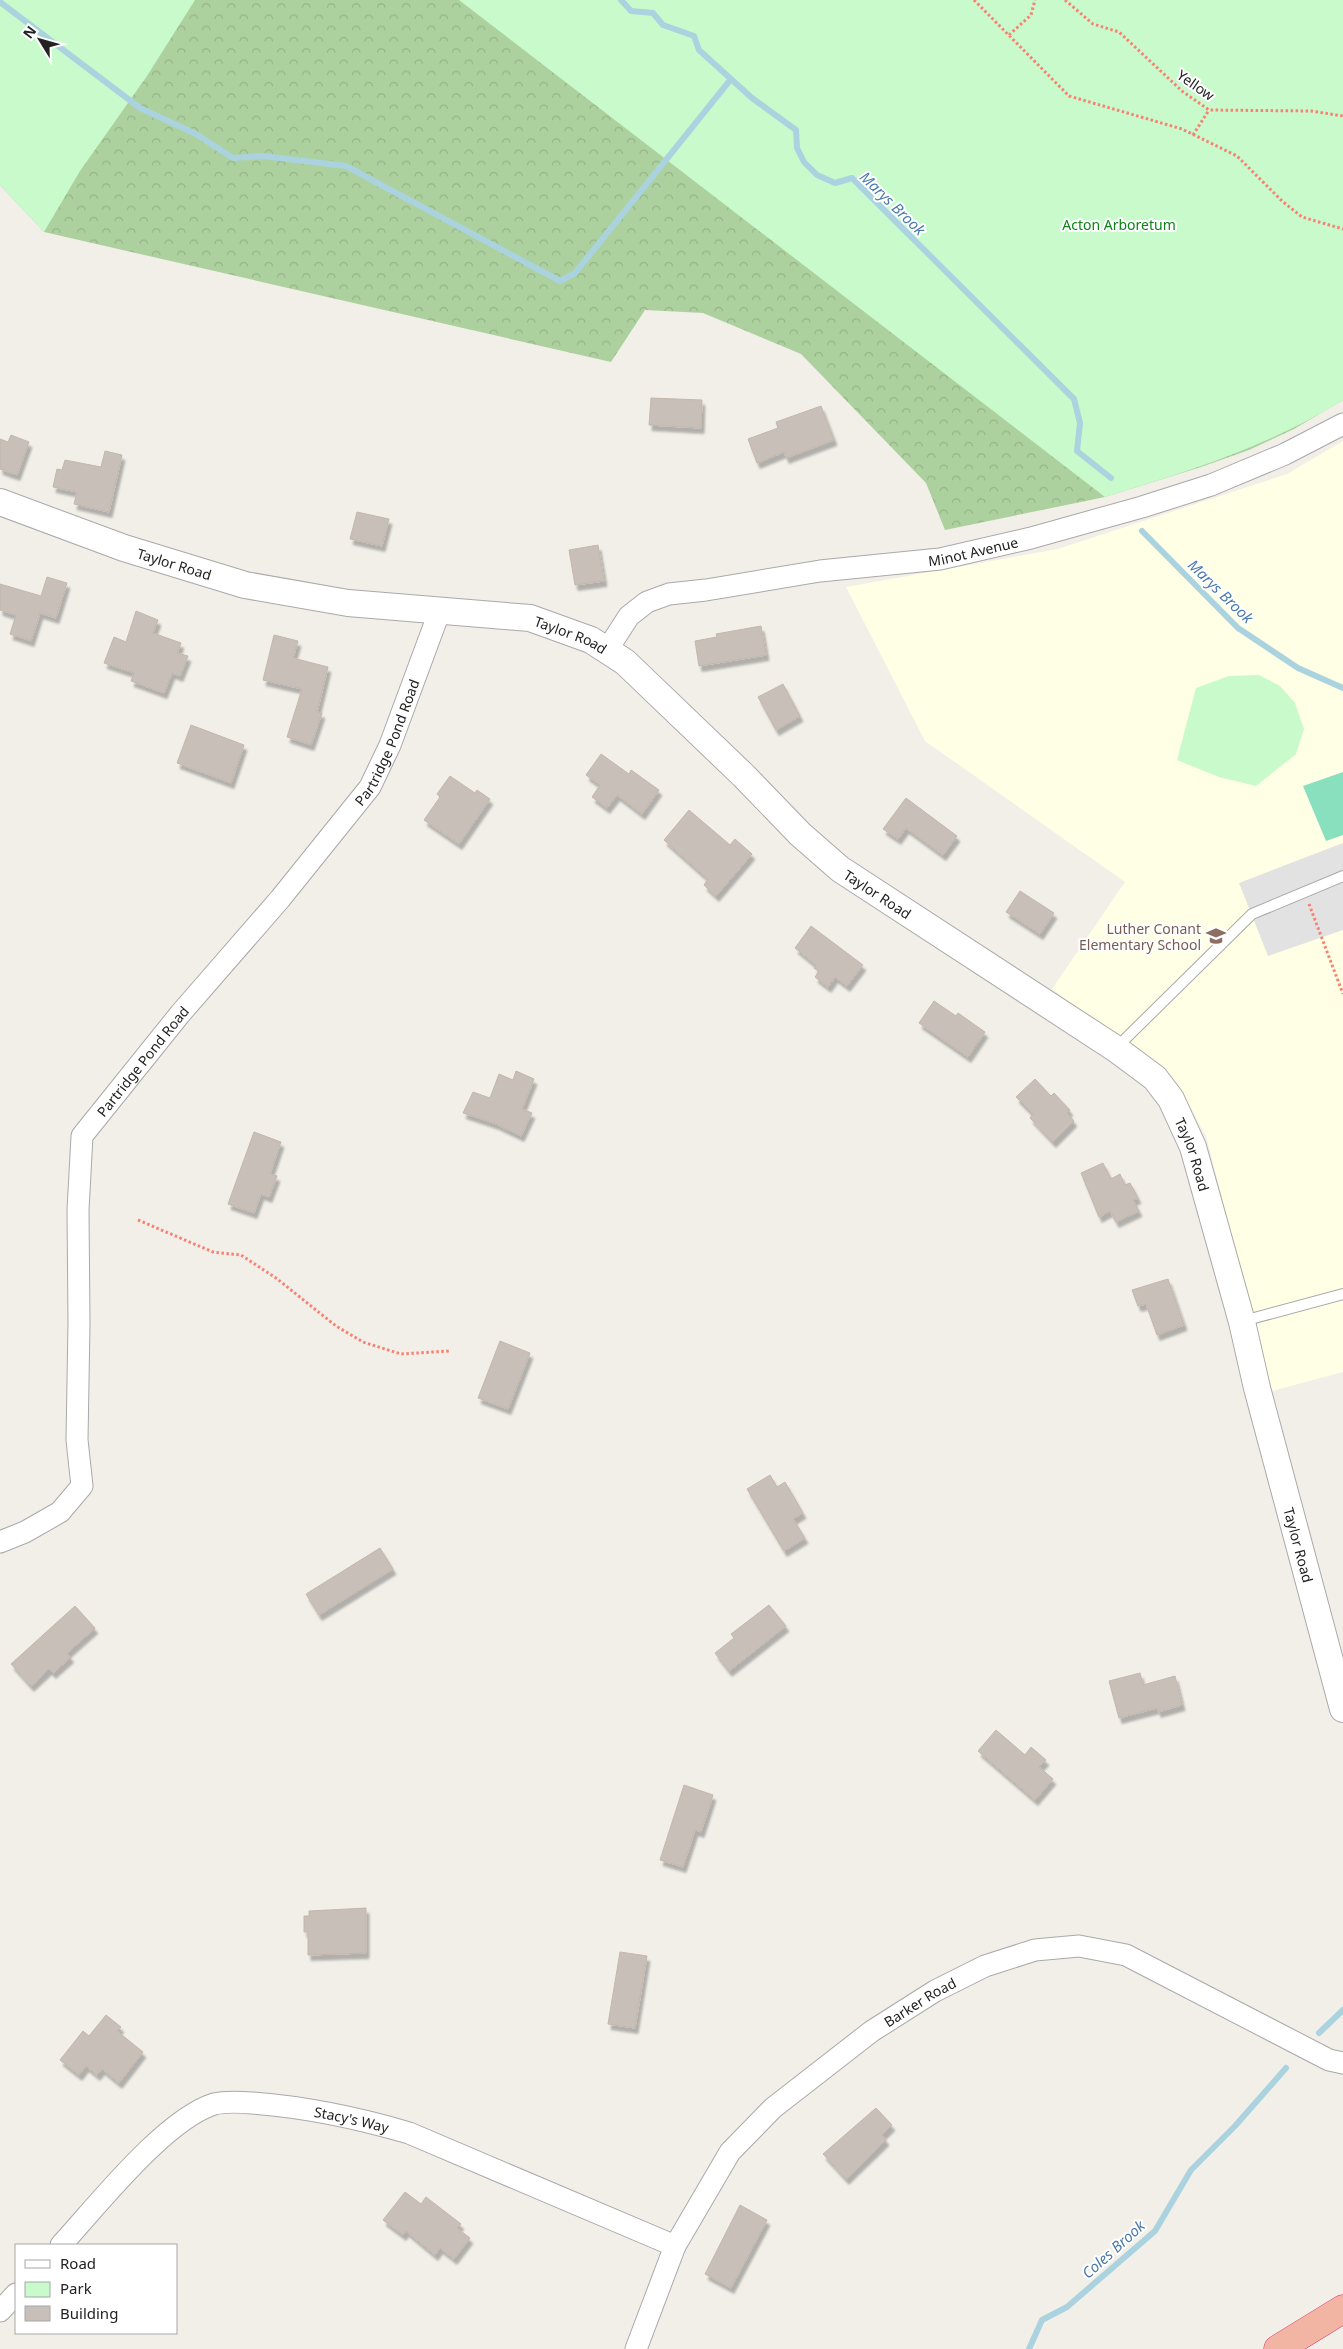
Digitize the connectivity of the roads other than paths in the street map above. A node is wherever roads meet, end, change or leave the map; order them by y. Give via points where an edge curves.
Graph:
1 (1343, 424) edge
2 (0, 502) edge
3 (440, 610) junction
4 (607, 650) junction
5 (1343, 876) edge
6 (1116, 1048) junction
7 (1343, 1294) edge
8 (1242, 1322) junction
9 (0, 1542) edge
10 (1343, 1709) edge
11 (1343, 2063) edge
12 (62, 2244) edge
13 (675, 2246) junction
14 (15, 2295) edge
15 (1343, 2309) edge
16 (0, 2311) edge
17 (636, 2349) edge
18 (1278, 2349) edge

1 - 4 street, Minot Avenue via 1286,454 1211,485 1031,538 940,559 820,571 670,594 647,602 629,616
2 - 3 street, Taylor Road via 124,548 245,585 348,603
3 - 4 street, Taylor Road via 530,618 591,640
3 - 9 street, Partridge Pond Road via 390,745 370,787 82,1136 78,1210 77,1440 82,1486 60,1512
4 - 6 street, Taylor Road via 625,662 800,834 840,869
5 - 6 lane via 1252,914
6 - 8 street, Taylor Road via 1155,1078 1183,1122 1193,1147
7 - 8 lane
8 - 10 street, Taylor Road
11 - 13 street, Barker Road via 1328,2060 1126,1955 1079,1946 1036,1950 985,1966 935,1991 872,2031 812,2076 773,2108 730,2152
12 - 13 street, Stacy's Way via 132,2167 177,2125 215,2104 231,2102 332,2114 409,2133
13 - 17 street, Barker Road
14 - 16 street
15 - 18 highway

